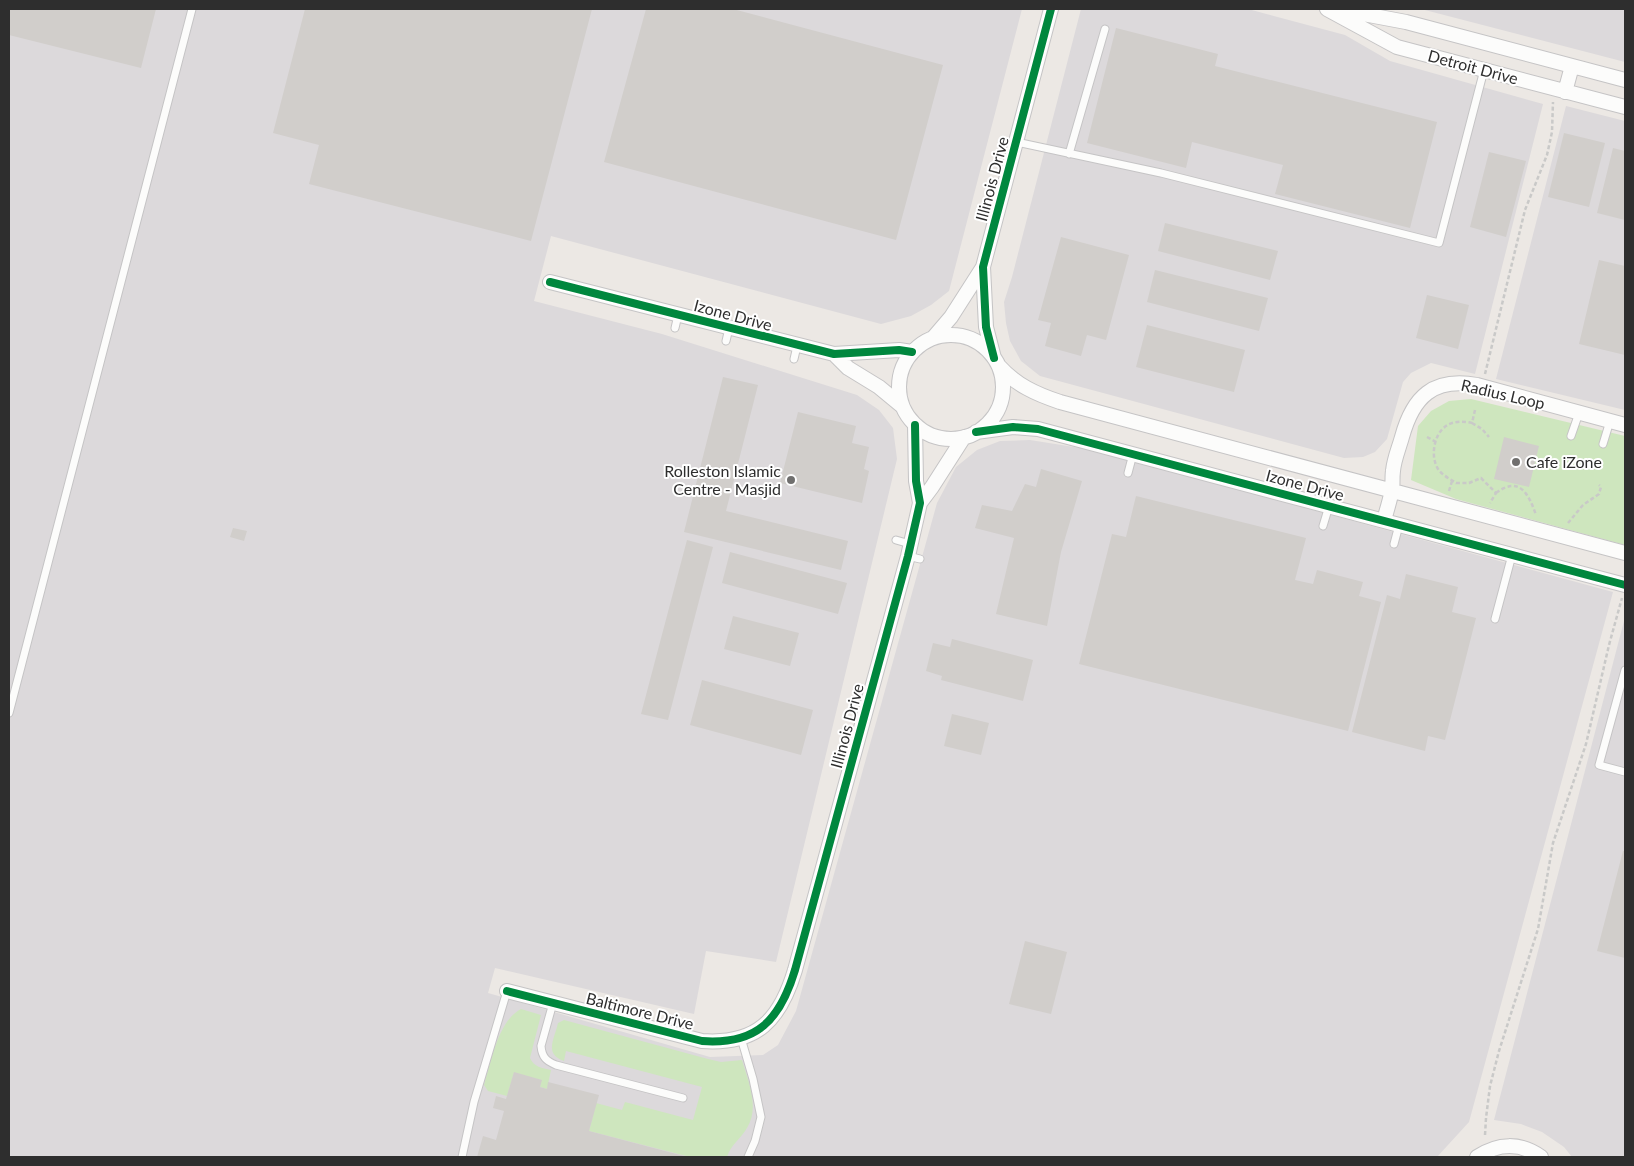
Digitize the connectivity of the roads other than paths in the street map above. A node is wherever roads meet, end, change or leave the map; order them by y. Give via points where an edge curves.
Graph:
1 (192, 9) edge
2 (1051, 9) edge
3 (1327, 9) edge
4 (1334, 9) edge
5 (1105, 29) dead end
6 (1572, 66) junction
7 (1484, 70) junction
8 (1625, 80) edge
9 (1559, 95) junction
10 (1625, 110) edge
11 (1016, 142) junction
12 (1069, 154) junction
13 (983, 267) junction
14 (550, 282) dead end
15 (933, 338) junction
16 (912, 352) junction
17 (834, 354) junction
18 (996, 362) junction
19 (902, 406) junction
20 (1579, 412) junction
21 (1610, 421) junction
22 (915, 425) junction
23 (1625, 425) edge
24 (970, 434) junction
25 (1571, 436) dead end
26 (1603, 444) dead end
27 (1133, 454) junction
28 (1128, 474) dead end
29 (1392, 490) junction
30 (920, 504) junction
31 (1329, 506) junction
32 (1384, 520) junction
33 (1399, 524) junction
34 (1323, 526) dead end
35 (896, 540) dead end
36 (1394, 544) dead end
37 (913, 553) junction
38 (1625, 553) edge
39 (1512, 555) junction
40 (1625, 589) edge
41 (1495, 619) dead end
42 (1625, 670) edge
43 (9, 713) edge
44 (1625, 772) edge
45 (507, 991) joint
46 (553, 1003) junction
47 (764, 1026) joint
48 (741, 1038) junction
49 (683, 1098) dead end
50 (462, 1157) edge
51 (748, 1157) edge
52 (1477, 1157) edge
53 (1542, 1157) edge

1 - 43 lane
2 - 11 street, Illinois Drive
3 - 7 street, Detroit Drive via 1397,47
4 - 6 street, Detroit Drive via 1406,22
5 - 12 lane
6 - 8 street, Detroit Drive
6 - 9 street
7 - 9 street, Detroit Drive
7 - 12 lane via 1439,243 1161,172
9 - 10 street, Detroit Drive
11 - 12 lane
11 - 13 street, Illinois Drive
13 - 15 street, Illinois Drive via 951,317
13 - 18 street, Illinois Drive via 985,320
14 - 17 street, Izone Drive via 676,321 796,353
15 - 16 street
15 - 18 street via 950,335 978,342
16 - 17 street, Izone Drive
16 - 19 street via 899,377
17 - 19 street via 848,368
18 - 24 street via 1002,381 1002,396 997,410 988,423
18 - 29 street, Izone Drive via 1022,386 1060,402
19 - 22 street
20 - 21 street, Radius Loop
20 - 25 lane
20 - 29 street, Radius Loop via 1467,379 1456,383 1438,382 1410,413 1394,464
21 - 23 street, Radius Loop
21 - 26 lane
22 - 24 street via 946,439
22 - 30 street, Illinois Drive via 916,481
24 - 27 street, Izone Drive via 1013,427 1038,429
24 - 30 street, Illinois Drive
27 - 28 lane
27 - 31 street, Izone Drive
29 - 32 street, Radius Loop
29 - 38 street, Izone Drive
30 - 37 street, Illinois Drive
31 - 32 street, Izone Drive
31 - 34 lane
32 - 33 street, Izone Drive
33 - 36 lane
33 - 39 street, Izone Drive
35 - 37 lane
37 - 47 street, Illinois Drive via 792,980 784,1000
39 - 40 street, Izone Drive
39 - 41 lane
42 - 44 lane via 1600,765
45 - 46 street, Baltimore Drive
45 - 50 lane via 474,1102
46 - 48 street, Baltimore Drive via 702,1041
46 - 49 lane via 541,1046 546,1060
47 - 48 street, Baltimore Drive
48 - 51 lane via 761,1117
52 - 53 street via 1488,1150 1514,1145

